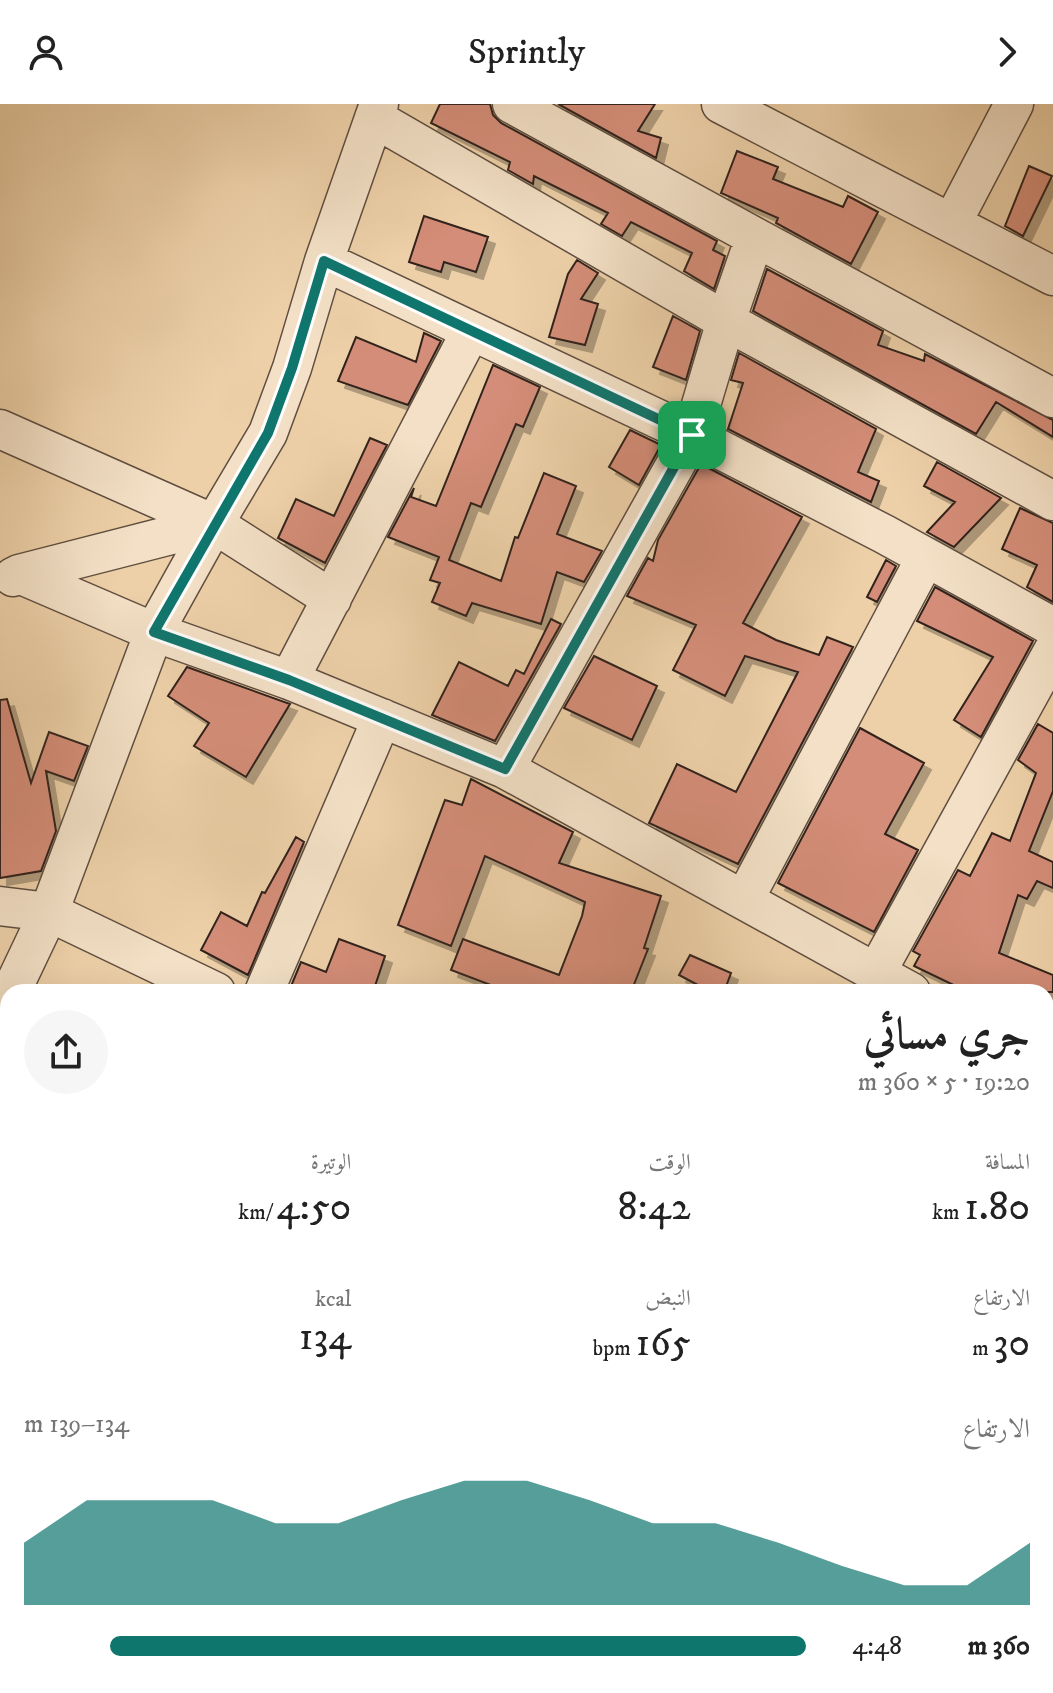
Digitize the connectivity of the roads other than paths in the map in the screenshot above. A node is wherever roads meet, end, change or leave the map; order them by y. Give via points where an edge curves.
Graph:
1 (512, 104) edge
2 (721, 104) edge
3 (1014, 104) edge
4 (376, 111) edge
5 (952, 223) junction
6 (755, 237) junction
7 (324, 261) junction
8 (1053, 276) edge
9 (726, 321) junction
10 (471, 331) junction
11 (1053, 398) edge
12 (0, 429) edge
13 (692, 435) junction
14 (1053, 501) edge
15 (214, 524) junction
16 (926, 557) junction
17 (9, 578) edge
18 (332, 599) junction
19 (1053, 627) edge
20 (154, 632) junction
21 (1053, 651) edge
22 (289, 680) junction
23 (382, 718) junction
24 (505, 769) junction
25 (744, 900) junction
26 (0, 906) edge
27 (49, 912) junction
28 (876, 973) junction
29 (15, 984) edge
30 (199, 984) edge
31 (267, 984) edge
32 (896, 984) edge

1 - 6 street
2 - 5 street
3 - 5 street
4 - 7 street
4 - 9 street
5 - 8 street
6 - 9 street
6 - 11 street
7 - 10 street
7 - 15 street via 268,433
9 - 13 street
9 - 14 street
10 - 13 street
10 - 18 street
12 - 15 street
13 - 16 street
13 - 24 street
15 - 17 street
15 - 18 street
15 - 20 street
16 - 19 street
16 - 25 street
17 - 20 street
18 - 22 street
20 - 22 street
20 - 27 street
21 - 28 street
22 - 23 street
23 - 24 street
23 - 31 street
24 - 25 street
25 - 28 street
26 - 27 street
27 - 29 street
27 - 30 street
28 - 32 street

